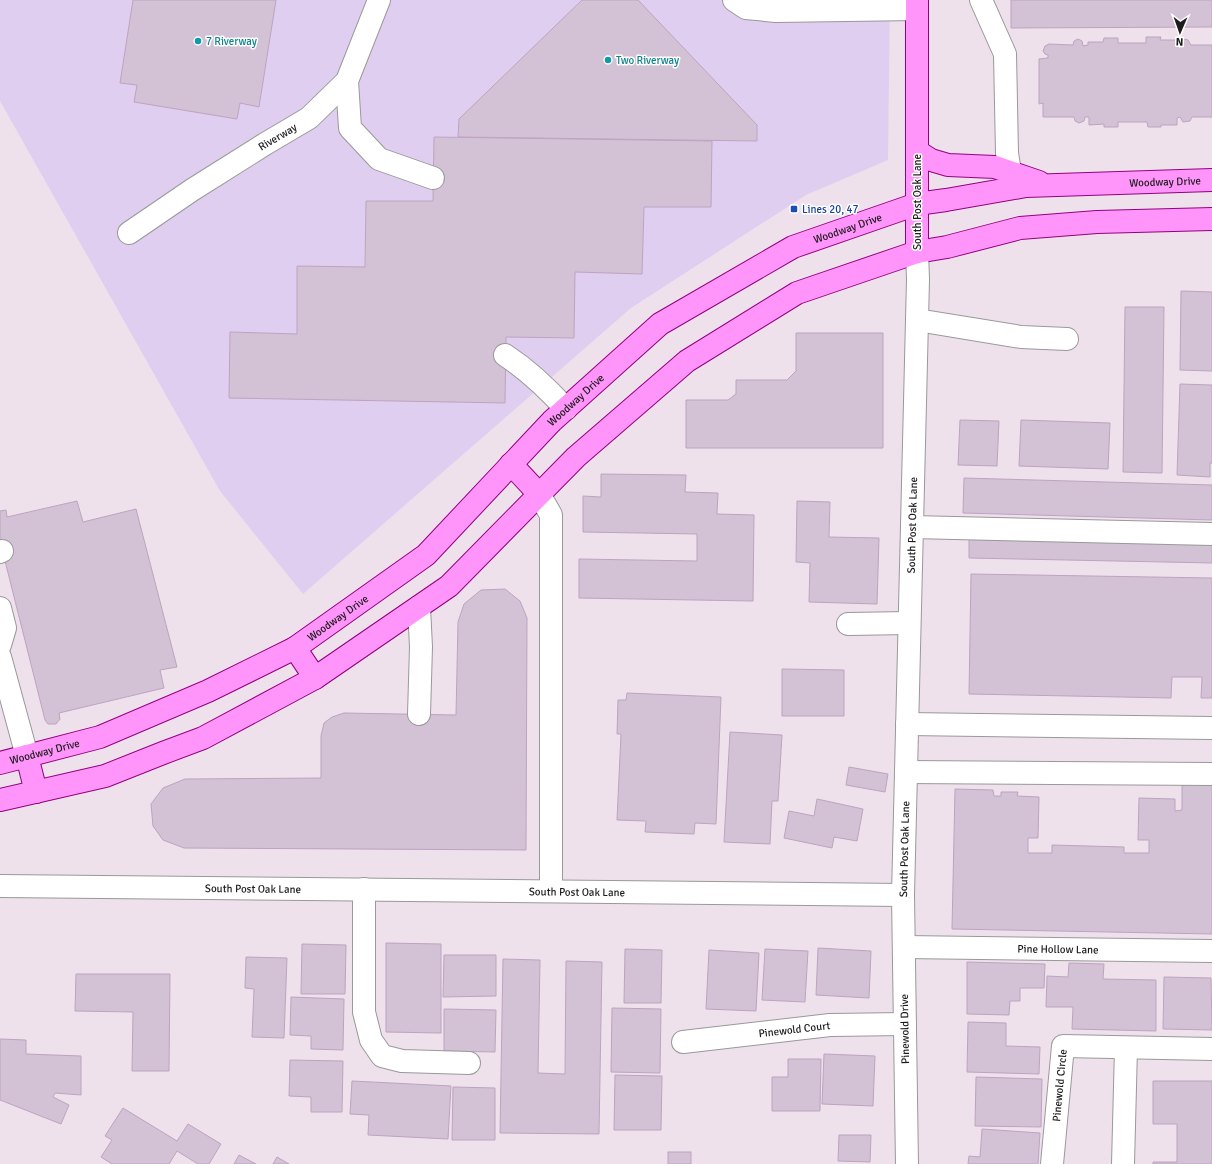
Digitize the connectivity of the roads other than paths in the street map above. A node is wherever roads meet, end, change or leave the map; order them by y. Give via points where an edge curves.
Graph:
1 (379, 0) edge
2 (734, 0) edge
3 (981, 0) edge
4 (917, 4) edge
5 (347, 81) junction
6 (917, 151) junction
7 (1010, 172) junction
8 (433, 178) dead end
9 (1212, 180) edge
10 (1047, 185) junction
11 (917, 204) junction
12 (1212, 219) edge
13 (128, 233) dead end
14 (917, 252) junction
15 (917, 320) junction
16 (1068, 339) dead end
17 (505, 354) dead end
18 (566, 409) junction
19 (511, 464) junction
20 (539, 494) junction
21 (912, 527) junction
22 (1212, 534) edge
23 (419, 607) junction
24 (0, 608) edge
25 (909, 623) junction
26 (848, 624) dead end
27 (0, 645) edge
28 (295, 648) junction
29 (0, 657) edge
30 (315, 678) junction
31 (419, 714) dead end
32 (907, 724) junction
33 (1212, 728) edge
34 (27, 756) junction
35 (0, 763) edge
36 (906, 772) junction
37 (1212, 774) edge
38 (36, 792) junction
39 (0, 800) edge
40 (1, 885) edge
41 (364, 889) junction
42 (551, 891) junction
43 (903, 895) junction
44 (904, 947) junction
45 (1212, 951) edge
46 (905, 1024) junction
47 (683, 1042) dead end
48 (1126, 1048) junction
49 (1212, 1049) edge
50 (469, 1063) dead end
51 (907, 1164) edge
52 (1052, 1164) edge
53 (1123, 1164) edge

1 - 5 street, Riverway
2 - 4 street via 746,8 776,11
3 - 7 street via 1005,54 1007,153
4 - 6 main road, South Post Oak Lane
5 - 8 street via 350,128 378,159
5 - 13 street, Riverway via 309,118
6 - 7 main road via 931,160 948,165 995,167
6 - 11 main road, South Post Oak Lane
7 - 10 main road
9 - 10 main road, Woodway Drive
10 - 11 main road, Woodway Drive via 1026,186
11 - 14 main road, South Post Oak Lane
11 - 18 main road, Woodway Drive via 793,247 660,324
12 - 14 main road via 1097,222 1020,228
14 - 15 street, South Post Oak Lane
14 - 20 main road via 797,293 688,361 576,457
15 - 16 street via 1022,337
15 - 21 street, South Post Oak Lane
17 - 18 street via 521,365
18 - 19 main road, Woodway Drive
19 - 20 main road
19 - 28 main road, Woodway Drive via 426,555
20 - 23 main road via 449,586
20 - 42 street via 551,515
21 - 22 street
21 - 25 street, South Post Oak Lane
23 - 30 main road
23 - 31 street
24 - 27 street via 5,628
25 - 26 street
25 - 32 street, South Post Oak Lane
28 - 30 main road
28 - 34 main road, Woodway Drive via 208,691 100,737
29 - 34 street
30 - 38 main road via 203,738 105,776
32 - 33 street
32 - 36 street, South Post Oak Lane
34 - 35 main road, Woodway Drive
34 - 38 main road
36 - 37 street
36 - 43 street, South Post Oak Lane
38 - 39 main road
40 - 41 street, South Post Oak Lane
41 - 42 street, South Post Oak Lane
41 - 50 street via 364,1012 371,1040 382,1056 402,1061
42 - 43 street, South Post Oak Lane
43 - 44 street, Pinewold Drive
44 - 45 street, Pine Hollow Lane
44 - 46 street, Pinewold Drive
46 - 47 street, Pinewold Court via 830,1024
46 - 51 street, Pinewold Drive
48 - 49 street, Pinewold Circle
48 - 52 street, Pinewold Circle via 1063,1046
48 - 53 street

